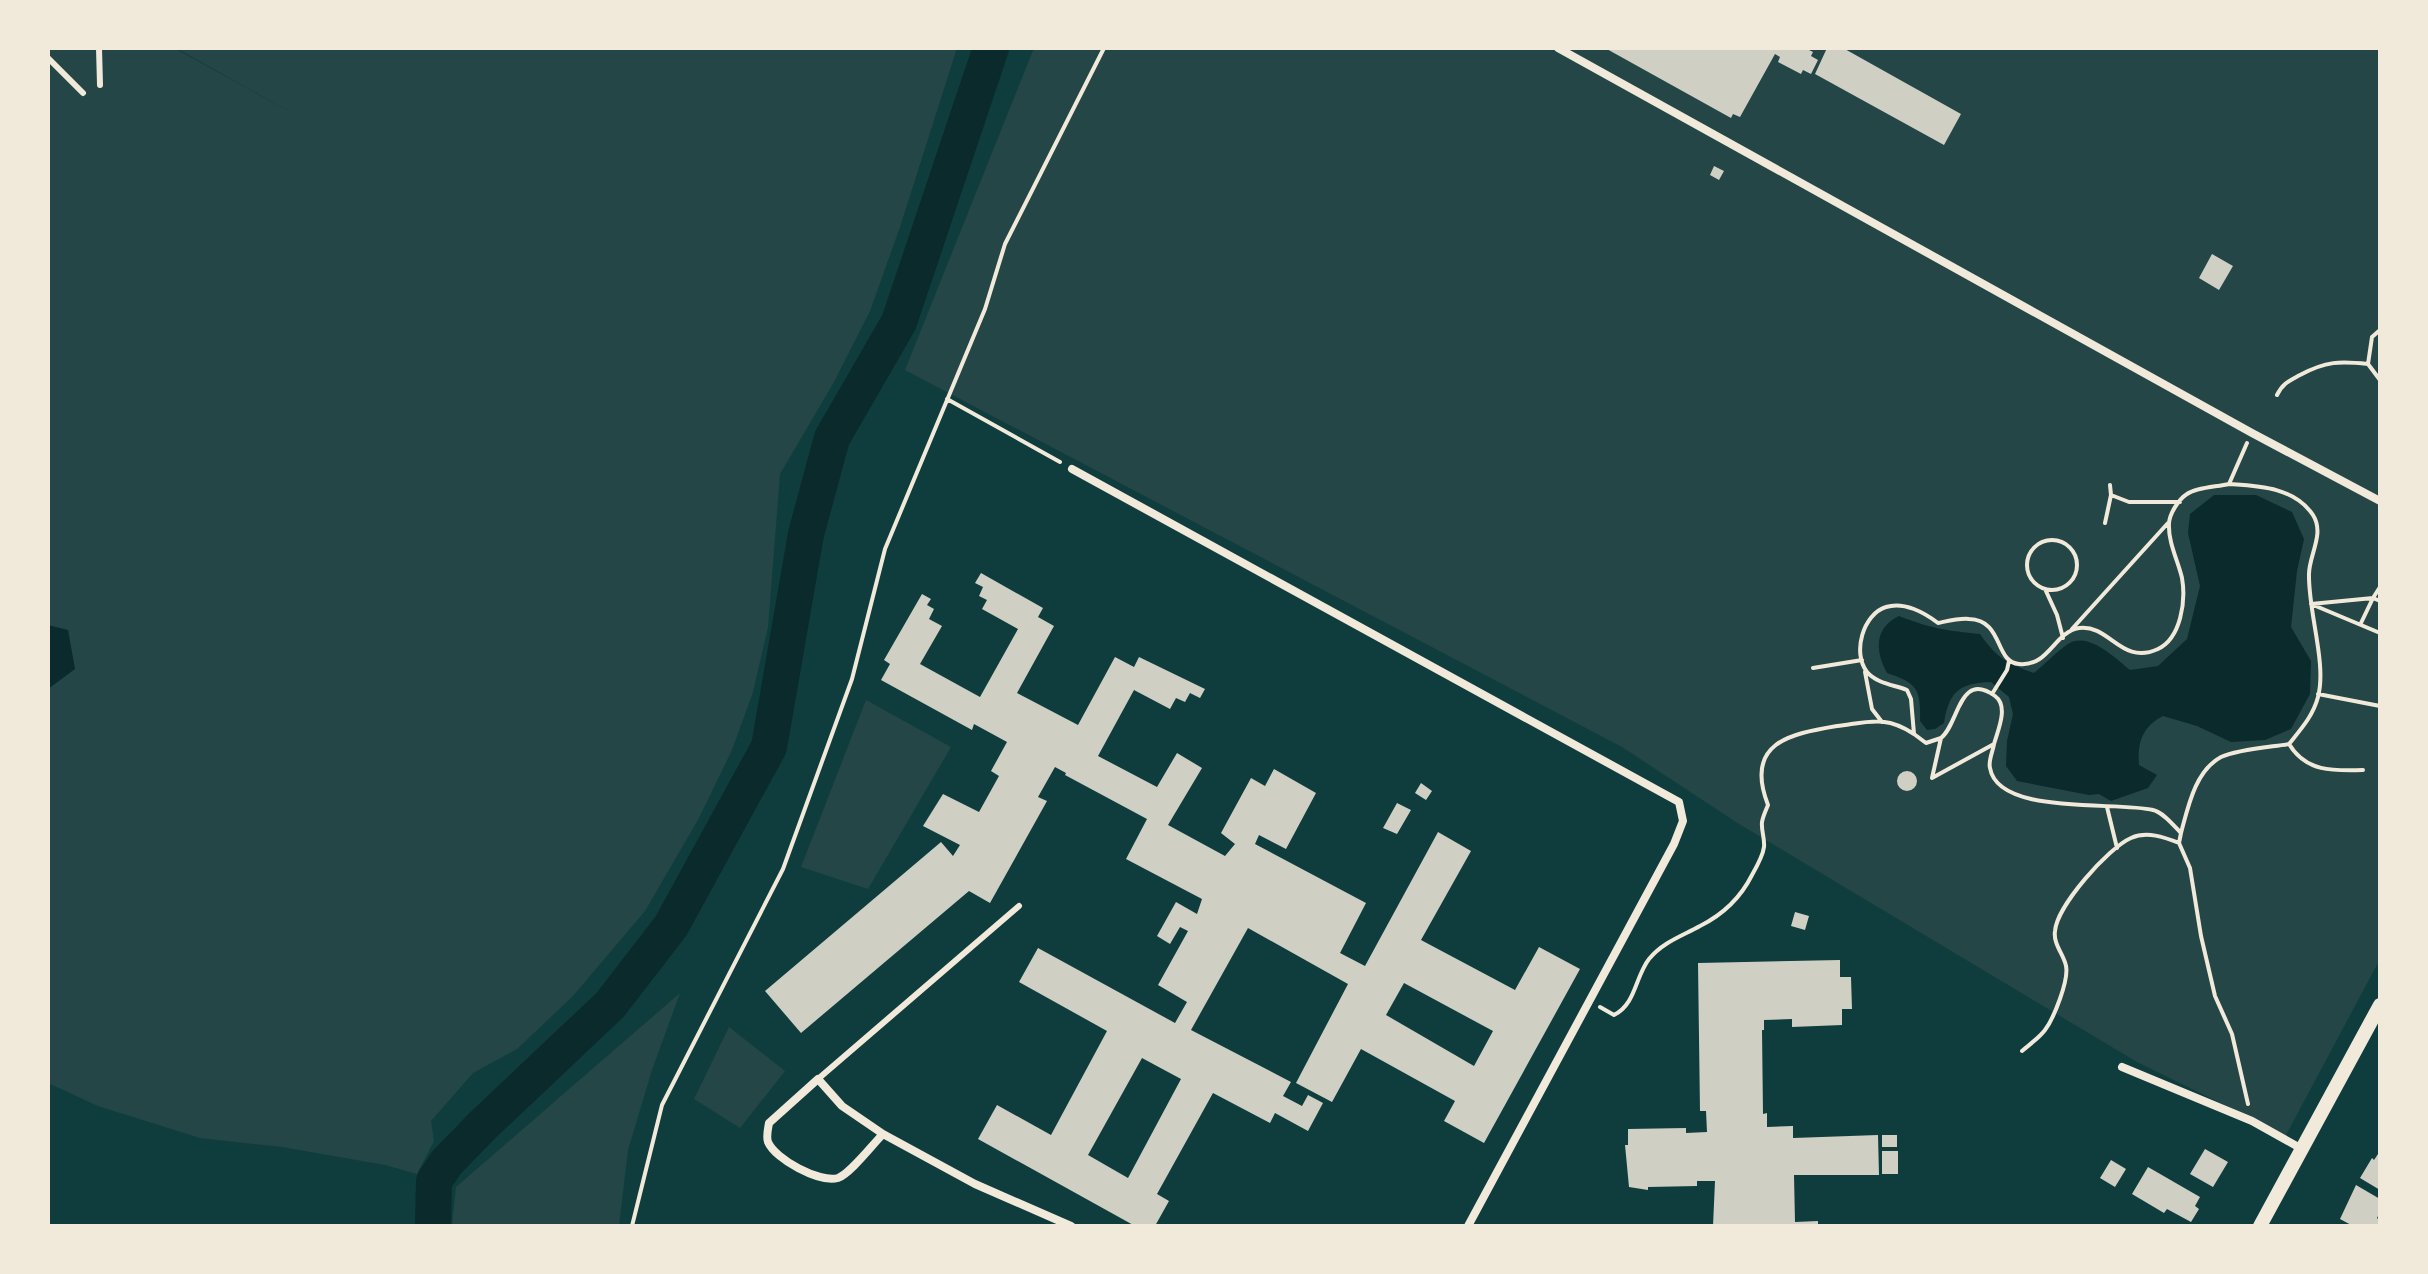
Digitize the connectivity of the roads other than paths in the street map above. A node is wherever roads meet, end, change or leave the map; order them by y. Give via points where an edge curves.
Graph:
1 (99, 48) edge
2 (1558, 48) edge
3 (48, 58) edge
4 (100, 85) dead end
5 (83, 93) dead end
6 (1072, 469) road end
7 (2380, 501) edge
8 (1019, 906) dead end
9 (2380, 1005) edge
10 (2122, 1067) dead end
11 (818, 1079) junction
12 (883, 1134) junction
13 (2302, 1149) junction
14 (1071, 1226) edge
15 (1468, 1226) edge
16 (2260, 1226) edge

1 - 4 lane
2 - 7 street
3 - 5 lane
6 - 15 street via 1679,802 1683,821 1674,844
8 - 11 lane
9 - 13 street
10 - 13 street via 2252,1121
11 - 12 street via 842,1106
11 - 12 street via 769,1123 767,1139 774,1151 809,1175 841,1177
12 - 14 street via 975,1184
13 - 16 street

